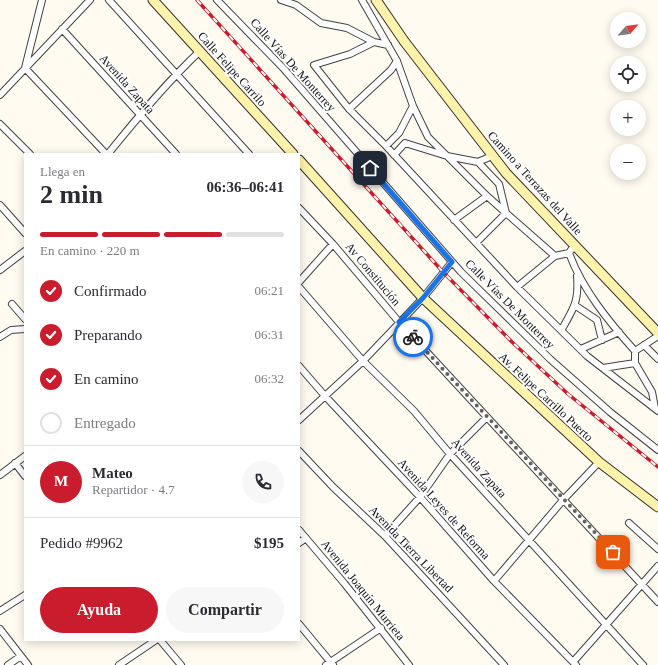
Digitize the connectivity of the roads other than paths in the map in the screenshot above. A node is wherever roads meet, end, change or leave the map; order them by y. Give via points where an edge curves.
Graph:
1 (42, 0) edge
2 (90, 0) edge
3 (109, 0) edge
4 (153, 0) edge
5 (217, 0) edge
6 (281, 0) edge
7 (362, 0) edge
8 (376, 0) edge
9 (62, 29) junction
10 (374, 42) junction
11 (388, 45) junction
12 (200, 51) junction
13 (397, 61) junction
14 (25, 68) junction
15 (176, 74) junction
16 (0, 95) edge
17 (413, 106) junction
18 (349, 109) junction
19 (139, 115) junction
20 (0, 124) edge
21 (399, 133) junction
22 (405, 143) junction
23 (386, 146) junction
24 (29, 153) edge
25 (106, 153) edge
26 (108, 153) edge
27 (175, 153) edge
28 (248, 153) edge
29 (292, 153) edge
30 (394, 155) junction
31 (447, 156) junction
32 (492, 156) junction
33 (300, 162) edge
34 (478, 162) junction
35 (487, 196) junction
36 (0, 205) edge
37 (300, 209) edge
38 (506, 212) junction
39 (454, 220) junction
40 (24, 232) edge
41 (476, 243) junction
42 (333, 244) junction
43 (572, 250) junction
44 (24, 252) edge
45 (555, 256) junction
46 (452, 262) junction
47 (0, 270) edge
48 (577, 275) junction
49 (300, 281) edge
50 (516, 286) junction
51 (300, 288) edge
52 (423, 298) junction
53 (12, 304) dead end
54 (576, 306) junction
55 (24, 318) edge
56 (399, 322) junction
57 (24, 329) edge
58 (562, 329) junction
59 (618, 332) junction
60 (658, 335) edge
61 (0, 337) edge
62 (602, 340) junction
63 (644, 345) junction
64 (581, 350) junction
65 (635, 351) junction
66 (658, 359) edge
67 (363, 361) junction
68 (635, 363) junction
69 (300, 367) edge
70 (603, 368) junction
71 (655, 391) edge
72 (325, 396) junction
73 (657, 409) edge
74 (487, 417) junction
75 (300, 419) edge
76 (658, 448) edge
77 (300, 451) edge
78 (450, 454) junction
79 (24, 457) edge
80 (599, 462) junction
81 (15, 463) junction
82 (0, 474) edge
83 (24, 475) edge
84 (420, 497) junction
85 (564, 499) junction
86 (658, 507) edge
87 (629, 523) dead end
88 (300, 531) edge
89 (386, 536) junction
90 (306, 538) junction
91 (529, 539) junction
92 (300, 542) edge
93 (658, 549) edge
94 (658, 566) edge
95 (494, 581) junction
96 (642, 584) junction
97 (24, 595) edge
98 (658, 602) edge
99 (0, 611) edge
100 (300, 625) edge
101 (607, 626) junction
102 (381, 628) junction
103 (0, 629) edge
104 (155, 641) edge
105 (161, 641) edge
106 (21, 656) junction
107 (574, 663) edge
108 (330, 664) edge
109 (8, 665) edge
110 (28, 665) edge
111 (119, 665) edge
112 (181, 665) edge
113 (409, 665) edge
114 (504, 665) edge
115 (643, 665) edge

1 - 14 street
2 - 9 street
3 - 15 street
4 - 12 street, Calle Felipe Carrilo
5 - 46 street, Calle Vías De Monterrey via 284,69
6 - 10 street via 296,5 321,23 347,28
7 - 11 street
8 - 32 street, Camino a Terrazas del Valle
9 - 14 street
9 - 19 street, Avenida Zapata
10 - 11 street
10 - 18 street via 350,54 314,65
11 - 13 street
12 - 15 street
12 - 29 street, Calle Felipe Carrilo
13 - 17 street
13 - 18 street via 391,70
14 - 16 street
14 - 25 street
15 - 19 street
15 - 28 street
17 - 21 street
17 - 31 street via 428,137
18 - 23 street
19 - 26 street
19 - 27 street, Avenida Zapata
20 - 24 street
21 - 22 street
21 - 23 street
22 - 30 street
22 - 31 street
23 - 30 street
30 - 39 street
31 - 34 street
31 - 35 street
32 - 34 street
32 - 43 street, Camino a Terrazas del Valle
33 - 52 street
34 - 38 street via 499,184
35 - 38 street
35 - 39 street
36 - 40 street
37 - 42 street, Av Constitución
38 - 41 street
38 - 45 street
39 - 41 street
41 - 50 street
42 - 49 street
42 - 56 street, Av Constitución
43 - 45 street
43 - 48 street
43 - 60 street, Camino a Terrazas del Valle
44 - 47 street
45 - 50 street
46 - 52 street
46 - 76 street, Calle Vías De Monterrey via 550,359 610,412
48 - 54 street
48 - 59 street
50 - 58 street
51 - 67 street, Avenida Zapata
52 - 56 street
52 - 80 street, Av. Felipe Carrillo Puerto
53 - 55 street
54 - 58 street
54 - 62 street via 597,320
56 - 67 street
56 - 74 street, Av Constitución
57 - 61 street via 11,330
58 - 64 street
59 - 62 street
59 - 65 street
60 - 63 street
62 - 64 street
63 - 65 street
63 - 66 street
64 - 70 street
65 - 68 street
67 - 72 street
67 - 78 street, Avenida Zapata via 414,411
68 - 70 street
68 - 71 street
69 - 72 street, Avenida Leyes de Reforma
70 - 73 street
71 - 73 street
72 - 75 street
72 - 84 street, Avenida Leyes de Reforma
74 - 78 street
74 - 85 street, Av Constitución
77 - 89 street, Avenida Tierra Libertad via 333,488
78 - 84 street
78 - 91 street, Avenida Zapata
79 - 81 street
80 - 85 street
80 - 86 street, Av. Felipe Carrillo Puerto
81 - 82 street
81 - 83 street
84 - 89 street
84 - 95 street, Avenida Leyes de Reforma
85 - 91 street
85 - 96 street, Av Constitución
87 - 93 street
88 - 90 street, Avenida Joaquín Murrieta
89 - 114 street, Avenida Tierra Libertad
90 - 92 street
90 - 102 street, Avenida Joaquín Murrieta
91 - 95 street
91 - 101 street, Avenida Zapata
94 - 96 street
95 - 107 street, Avenida Leyes de Reforma
96 - 98 street, Av Constitución
96 - 101 street
97 - 99 street
100 - 108 street
101 - 107 street
101 - 115 street, Avenida Zapata
102 - 108 street
102 - 113 street, Avenida Joaquín Murrieta
103 - 106 street
104 - 111 street
105 - 112 street
106 - 109 street
106 - 110 street

